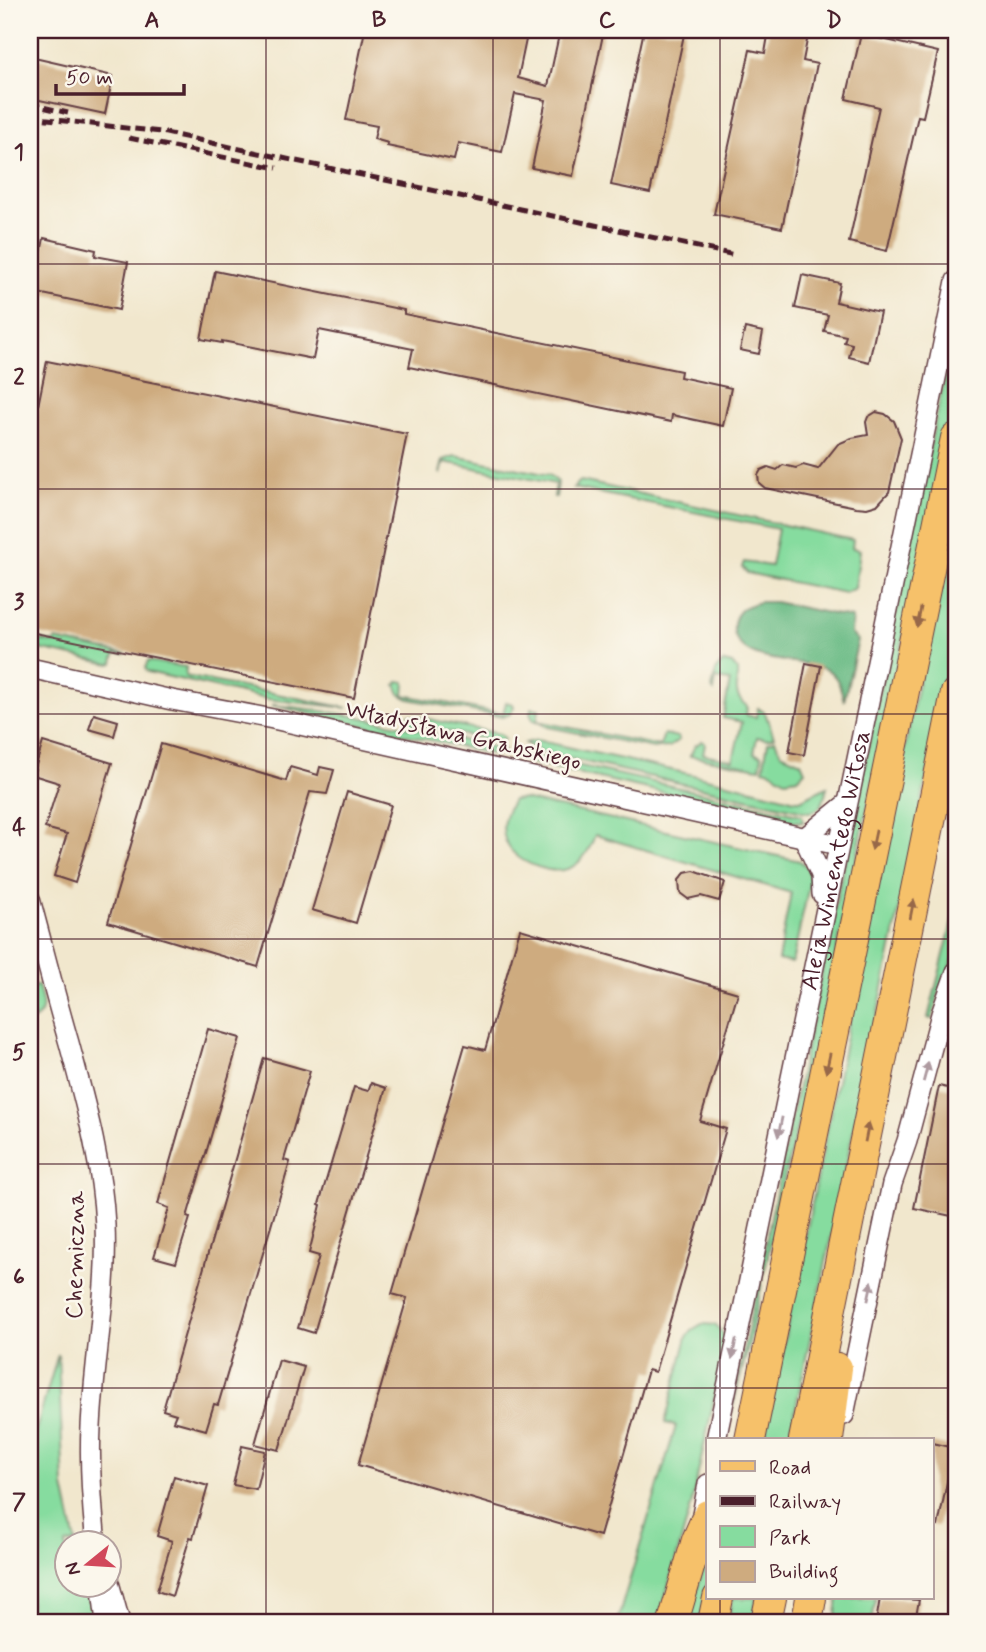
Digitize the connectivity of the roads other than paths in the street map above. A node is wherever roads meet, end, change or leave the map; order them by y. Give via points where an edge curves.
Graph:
1 (956, 281) edge
2 (956, 438) edge
3 (30, 668) edge
4 (956, 693) edge
5 (848, 803) junction
6 (804, 838) junction
7 (838, 845) junction
8 (30, 899) edge
9 (823, 916) junction
10 (956, 972) edge
11 (854, 1199) junction
12 (786, 1267) junction
13 (716, 1438) edge
14 (732, 1438) edge
15 (750, 1438) edge
16 (804, 1438) edge
17 (828, 1438) edge
18 (839, 1438) edge
19 (706, 1502) edge
20 (703, 1528) edge
21 (95, 1530) edge
22 (103, 1600) edge
23 (114, 1600) edge
24 (718, 1600) edge
25 (771, 1600) edge
26 (811, 1600) edge
27 (106, 1622) edge
28 (120, 1622) edge
29 (673, 1622) edge
30 (713, 1622) edge
31 (766, 1622) edge
32 (807, 1622) edge

1 - 5 street, Aleja Wincentego Witosa
2 -> 12 main road, Aleja Wincentego Witosa
3 - 6 street, Władysława Grabskiego
11 -> 4 main road
5 - 6 street
5 - 7 street, Aleja Wincentego Witosa
6 - 7 street, Władysława Grabskiego
6 - 9 street via 821,875
7 - 9 street, Aleja Wincentego Witosa
8 - 21 street, Chemiczna via 87,1109 103,1197 103,1296 91,1427
9 -> 13 street, Aleja Wincentego Witosa
18 -> 10 street via 892,1184
11 - 16 main road
11 - 17 main road via 852,1265
12 - 14 main road via 756,1344
12 - 15 main road, Aleja Wincentego Witosa
19 - 20 street
20 - 29 main road
22 - 27 street
23 - 28 street
24 - 30 main road
25 - 31 main road
26 - 32 main road

